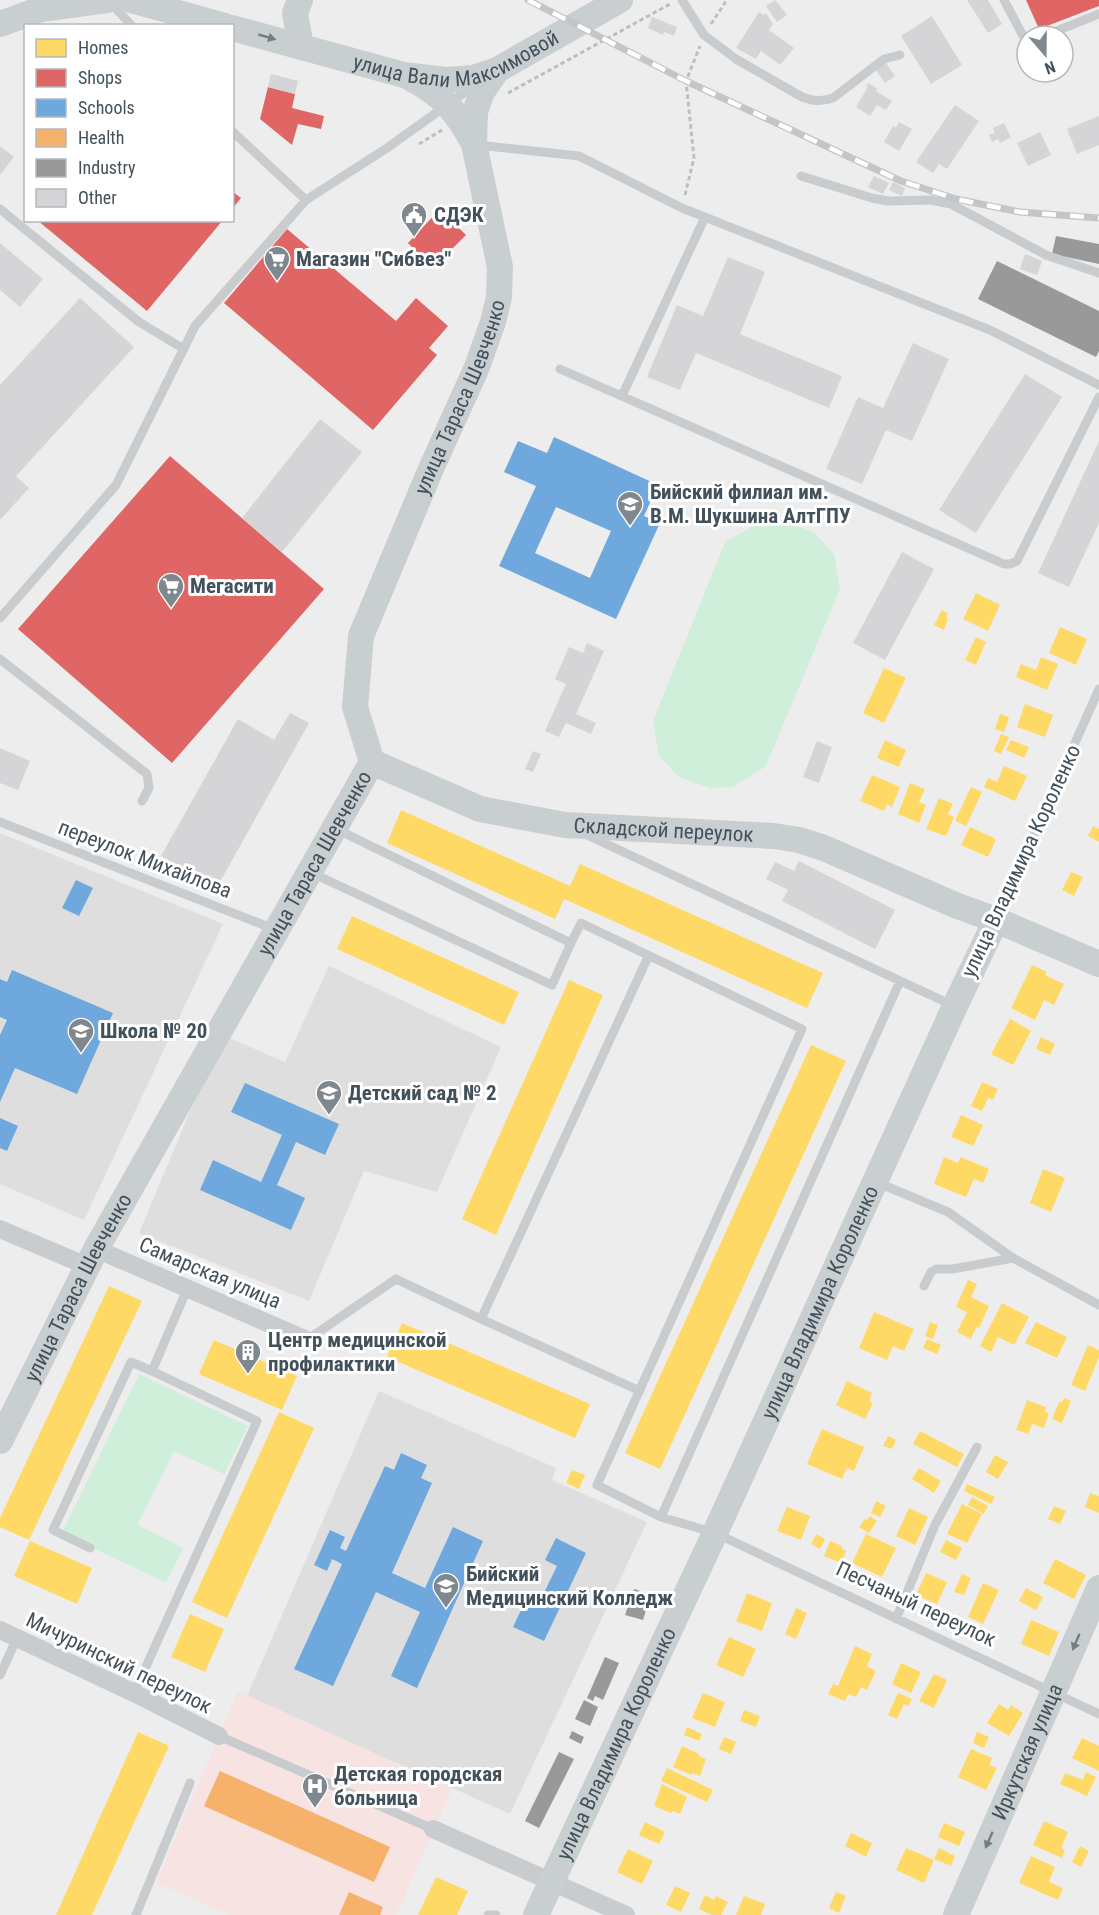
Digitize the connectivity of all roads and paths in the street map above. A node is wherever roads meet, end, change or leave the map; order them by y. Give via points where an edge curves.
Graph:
1 (107, 0) edge
2 (131, 0) edge
3 (300, 0) edge
4 (677, 0) edge
5 (682, 0) edge
6 (723, 0) edge
7 (1004, 0) edge
8 (607, 3) edge
9 (1099, 14) edge
10 (0, 24) edge
11 (130, 24) edge
12 (218, 24) edge
13 (1017, 24) edge
14 (1074, 24) edge
15 (234, 29) edge
16 (704, 35) junction
17 (301, 47) junction
18 (900, 55) dead end
19 (497, 70) junction
20 (404, 75) junction
21 (505, 95) dead end
22 (454, 112) junction
23 (234, 133) edge
24 (474, 144) junction
25 (416, 145) dead end
26 (801, 176) dead end
27 (306, 200) junction
28 (682, 208) junction
29 (0, 209) edge
30 (705, 217) junction
31 (1099, 273) edge
32 (184, 349) junction
33 (560, 369) dead end
34 (1099, 385) edge
35 (622, 396) junction
36 (1099, 397) edge
37 (0, 618) edge
38 (0, 659) edge
39 (1099, 689) edge
40 (372, 762) junction
41 (142, 801) dead end
42 (0, 822) edge
43 (564, 825) junction
44 (334, 828) junction
45 (310, 872) junction
46 (996, 920) junction
47 (276, 930) junction
48 (571, 944) junction
49 (648, 957) junction
50 (1099, 964) edge
51 (900, 981) junction
52 (955, 1006) junction
53 (876, 1182) junction
54 (0, 1228) edge
55 (91, 1258) junction
56 (1013, 1258) junction
57 (188, 1287) junction
58 (924, 1287) dead end
59 (1099, 1305) edge
60 (481, 1319) junction
61 (307, 1340) joint
62 (152, 1371) junction
63 (640, 1391) junction
64 (0, 1441) edge
65 (977, 1448) dead end
66 (661, 1517) junction
67 (715, 1533) junction
68 (90, 1548) dead end
69 (1099, 1588) edge
70 (896, 1619) junction
71 (0, 1630) edge
72 (17, 1638) junction
73 (0, 1675) edge
74 (134, 1693) junction
75 (1054, 1694) junction
76 (1099, 1714) edge
77 (219, 1736) joint
78 (190, 1784) dead end
79 (434, 1829) joint
80 (552, 1882) junction
81 (136, 1915) edge
82 (488, 1915) edge
83 (495, 1915) edge
84 (536, 1915) edge
85 (626, 1915) edge
86 (956, 1915) edge

1 - 10 street via 42,9
1 - 11 lane
2 - 12 street
3 - 17 street via 295,13
4 - 21 path
5 - 16 lane
6 - 16 path via 725,3
7 - 13 lane
8 - 19 street, улица Вали Максимовой
9 - 14 lane
15 -> 17 street, улица Вали Максимовой
16 - 18 lane via 802,98 819,101 832,98 884,59
16 - 28 path via 686,81 694,158
17 - 20 street, улица Вали Максимовой
19 - 20 street, улица Вали Максимовой via 473,78 446,80
19 - 22 lane
19 - 24 street, улица Тараса Шевченко via 475,112
20 - 22 street, улица Тараса Шевченко via 427,87
22 - 24 street, улица Тараса Шевченко
22 - 25 path
22 - 27 lane via 387,148
23 - 27 lane
24 - 28 lane via 579,156
24 - 40 street, улица Тараса Шевченко via 500,267 499,297 477,367 361,636 355,707
26 - 31 lane via 888,201 931,200 951,204 1046,255
27 - 32 lane via 195,326
28 - 30 lane
29 - 32 lane via 139,322
30 - 34 lane via 990,330
30 - 35 lane
32 - 37 lane via 116,485
33 - 35 lane
35 - 36 lane via 1004,564 1017,561
38 - 41 lane via 147,774 149,788
39 - 46 lane, улица Владимира Короленко
40 - 43 street, Складской переулок via 480,809
40 - 44 street, улица Тараса Шевченко
42 - 47 lane, переулок Михайлова
43 - 46 street, Складской переулок via 799,840
43 - 51 lane
44 - 45 street, улица Тараса Шевченко
44 - 48 lane
45 - 47 street, улица Тараса Шевченко
45 - 48 lane via 552,985
46 - 50 street, Складской переулок
46 - 52 street, улица Владимира Короленко
47 - 55 street, улица Тараса Шевченко
48 - 49 lane via 581,923
49 - 60 lane
49 - 63 lane via 802,1029
51 - 52 lane
51 - 66 lane
52 - 53 street, улица Владимира Короленко
53 - 56 lane via 948,1212
53 - 67 street, улица Владимира Короленко
54 - 55 street
55 - 57 street, Самарская улица
55 - 64 street, улица Тараса Шевченко
56 - 58 lane via 936,1269
56 - 59 lane
57 - 61 street, Самарская улица
57 - 62 lane
60 - 61 lane via 396,1280
60 - 63 lane
62 - 68 lane via 131,1362 53,1530
62 - 74 lane via 257,1421
63 - 66 lane, Песчаный переулок via 597,1485
65 - 70 lane via 935,1525
66 - 67 lane, Песчаный переулок
67 - 70 lane, Песчаный переулок
67 - 80 street, улица Владимира Короленко
69 -> 75 street, Иркутская улица
70 - 75 lane, Песчаный переулок
71 - 72 street, Мичуринский переулок
72 - 73 lane
72 - 74 street, Мичуринский переулок
74 - 77 street, Мичуринский переулок
75 - 76 lane, Песчаный переулок
75 -> 86 street, Иркутская улица
77 - 79 lane
78 - 81 lane
79 - 80 street
80 - 84 street, улица Владимира Короленко
80 - 85 street
82 - 83 lane

